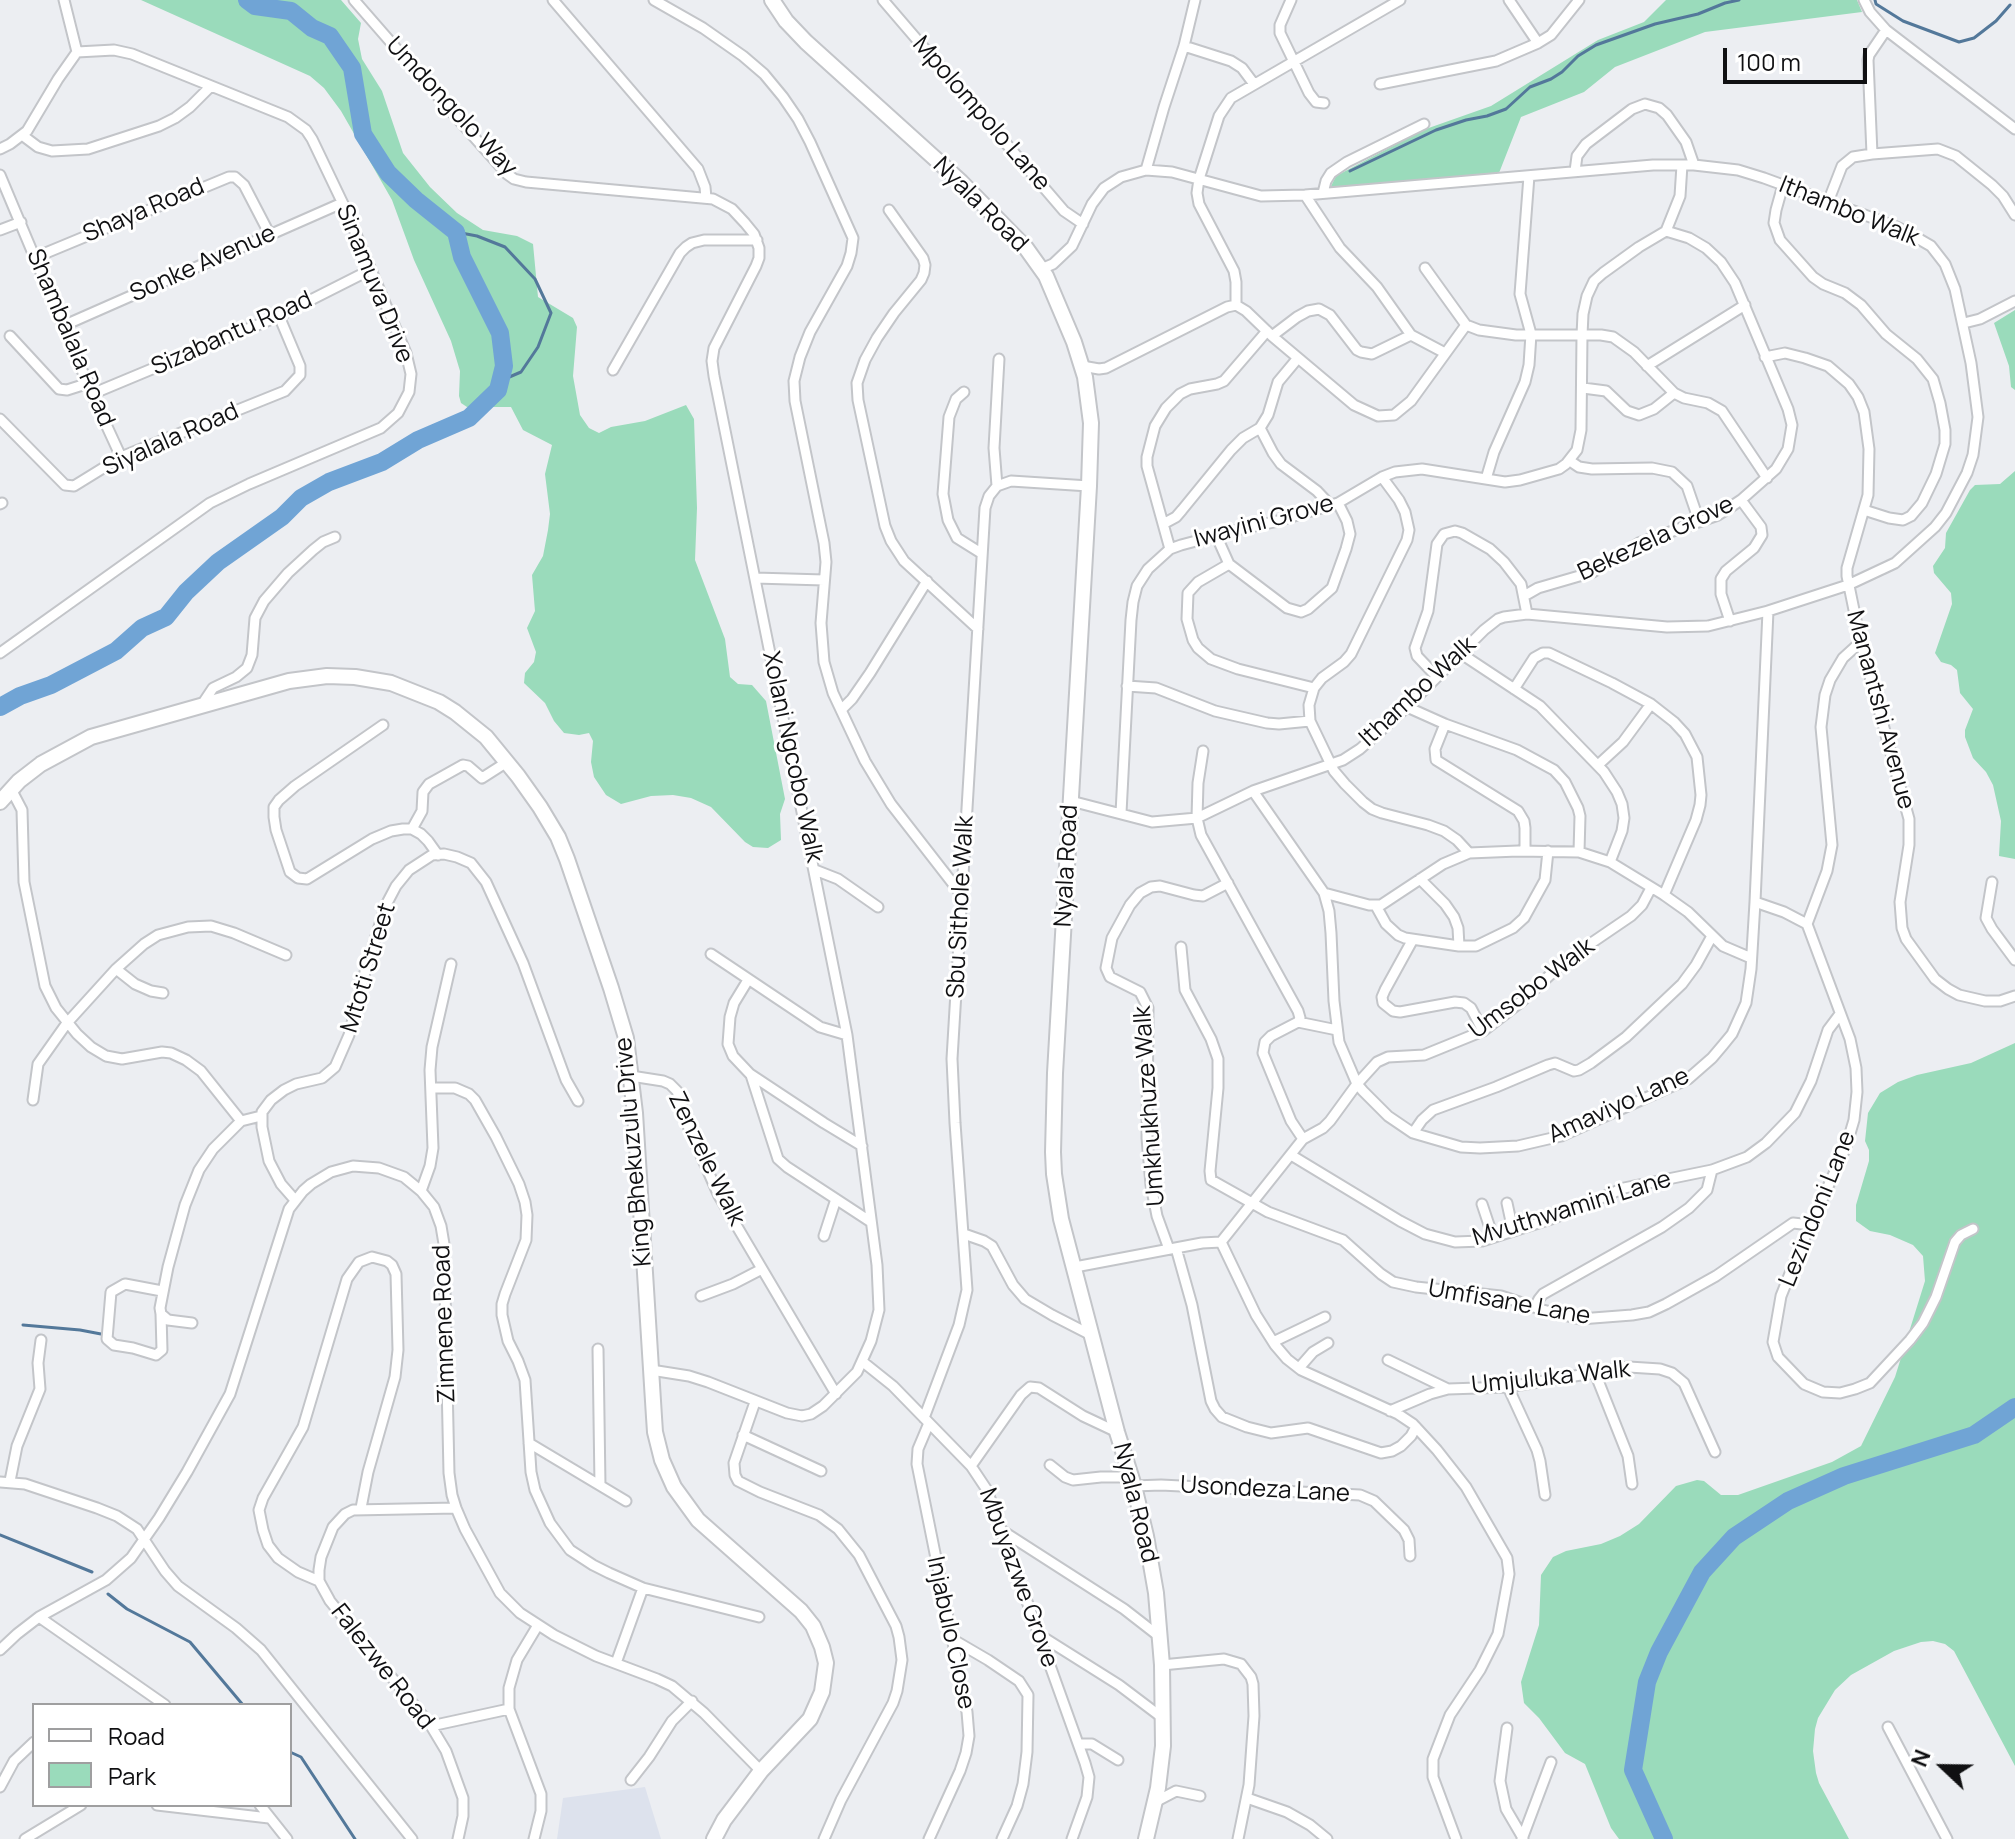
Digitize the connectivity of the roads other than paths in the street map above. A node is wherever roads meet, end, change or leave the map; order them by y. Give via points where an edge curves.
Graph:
1 (64, 0) edge
2 (354, 0) edge
3 (553, 0) edge
4 (654, 0) edge
5 (772, 0) edge
6 (883, 0) edge
7 (1195, 0) edge
8 (1291, 0) edge
9 (1400, 0) edge
10 (1509, 0) edge
11 (1579, 0) edge
12 (1864, 0) edge
13 (1886, 30) junction
14 (1538, 43) junction
15 (1184, 46) junction
16 (77, 52) junction
17 (1293, 62) junction
18 (1254, 84) junction
19 (1380, 84) dead end
20 (211, 86) junction
21 (1324, 103) dead end
22 (1424, 124) dead end
23 (2015, 129) edge
24 (22, 135) junction
25 (0, 149) edge
26 (1872, 154) junction
27 (1682, 165) junction
28 (1694, 165) junction
29 (1146, 170) junction
30 (1575, 171) junction
31 (0, 175) edge
32 (1529, 176) junction
33 (1199, 179) junction
34 (1783, 185) junction
35 (1323, 193) junction
36 (1305, 195) junction
37 (706, 198) junction
38 (1828, 202) junction
39 (342, 203) junction
40 (889, 210) dead end
41 (2015, 215) edge
42 (21, 222) junction
43 (1083, 224) junction
44 (0, 230) edge
45 (1666, 231) junction
46 (270, 235) junction
47 (757, 240) junction
48 (36, 257) junction
49 (1425, 268) dead end
50 (1041, 269) junction
51 (370, 270) junction
52 (2015, 301) edge
53 (1236, 305) junction
54 (1745, 305) junction
55 (279, 316) junction
56 (1964, 323) junction
57 (65, 325) junction
58 (1466, 325) junction
59 (1269, 334) junction
60 (1531, 334) junction
61 (1411, 335) junction
62 (1582, 335) junction
63 (10, 336) dead end
64 (1445, 353) junction
65 (1765, 357) junction
66 (1298, 358) junction
67 (999, 359) dead end
68 (1082, 366) junction
69 (1647, 366) junction
70 (613, 370) dead end
71 (89, 383) junction
72 (1583, 388) junction
73 (964, 392) dead end
74 (1674, 393) junction
75 (92, 394) junction
76 (0, 419) edge
77 (1260, 428) junction
78 (121, 457) junction
79 (1570, 461) junction
80 (1382, 477) junction
81 (1767, 478) junction
82 (1486, 479) junction
83 (997, 486) junction
84 (1089, 486) junction
85 (1741, 500) junction
86 (1334, 504) junction
87 (1864, 510) junction
88 (1699, 521) junction
89 (1163, 524) junction
90 (1216, 535) junction
91 (335, 537) dead end
92 (1170, 549) junction
93 (981, 553) junction
94 (1229, 564) junction
95 (755, 578) junction
96 (824, 580) junction
97 (927, 581) junction
98 (1848, 585) junction
99 (1524, 596) junction
100 (1768, 611) junction
101 (1527, 614) junction
102 (1730, 621) junction
103 (978, 629) junction
104 (1861, 644) junction
105 (0, 653) edge
106 (1460, 653) junction
107 (1436, 676) junction
108 (1127, 686) junction
109 (1314, 688) junction
110 (1514, 689) junction
111 (1651, 704) junction
112 (204, 705) junction
113 (1407, 707) junction
114 (841, 710) junction
115 (1310, 721) junction
116 (1445, 724) junction
117 (383, 725) dead end
118 (1203, 751) dead end
119 (507, 762) junction
120 (1331, 764) junction
121 (1598, 765) junction
122 (11, 789) junction
123 (1253, 791) junction
124 (1071, 801) junction
125 (0, 802) edge
126 (1121, 813) junction
127 (1197, 818) junction
128 (412, 829) junction
129 (1525, 851) junction
130 (1548, 851) junction
131 (1579, 852) junction
132 (1469, 853) junction
133 (438, 855) junction
134 (1610, 862) junction
135 (815, 870) junction
136 (1420, 879) junction
137 (1992, 882) dead end
138 (1228, 883) junction
139 (1651, 888) junction
140 (1324, 893) junction
141 (961, 894) junction
142 (1664, 895) junction
143 (1755, 902) junction
144 (1376, 906) junction
145 (878, 907) dead end
146 (1807, 924) junction
147 (1712, 936) junction
148 (1412, 941) junction
149 (1459, 946) junction
150 (1181, 947) dead end
151 (711, 954) dead end
152 (286, 955) dead end
153 (1751, 958) junction
154 (2015, 960) edge
155 (451, 964) dead end
156 (116, 969) junction
157 (748, 980) junction
158 (163, 993) dead end
159 (2015, 996) edge
160 (1840, 1014) junction
161 (1298, 1022) junction
162 (67, 1023) junction
163 (1337, 1030) junction
164 (1483, 1031) junction
165 (847, 1035) junction
166 (750, 1074) junction
167 (631, 1076) junction
168 (1357, 1084) junction
169 (431, 1088) junction
170 (33, 1100) dead end
171 (578, 1101) dead end
172 (261, 1116) junction
173 (241, 1121) junction
174 (1413, 1133) junction
175 (1303, 1139) junction
176 (862, 1146) junction
177 (1291, 1155) junction
178 (1712, 1170) junction
179 (421, 1191) junction
180 (836, 1199) junction
181 (295, 1200) junction
182 (1507, 1203) dead end
183 (1252, 1204) junction
184 (1482, 1204) dead end
185 (871, 1222) junction
186 (1811, 1225) junction
187 (1973, 1229) dead end
188 (1513, 1231) junction
189 (964, 1234) junction
190 (824, 1236) dead end
191 (1493, 1237) junction
192 (1221, 1242) junction
193 (1173, 1249) junction
194 (1075, 1267) junction
195 (762, 1269) junction
196 (162, 1291) junction
197 (701, 1296) dead end
198 (1535, 1307) junction
199 (161, 1314) junction
200 (1325, 1317) dead end
201 (192, 1323) dead end
202 (1091, 1335) junction
203 (41, 1340) dead end
204 (1273, 1342) junction
205 (1328, 1343) dead end
206 (598, 1349) dead end
207 (1388, 1360) dead end
208 (863, 1362) junction
209 (1299, 1368) junction
210 (651, 1370) junction
211 (1595, 1373) junction
212 (1508, 1387) junction
213 (1448, 1389) junction
214 (836, 1394) junction
215 (755, 1402) junction
216 (1390, 1411) junction
217 (926, 1420) junction
218 (1416, 1427) junction
219 (1117, 1432) junction
220 (743, 1435) junction
221 (529, 1443) junction
222 (1715, 1452) dead end
223 (1050, 1465) dead end
224 (971, 1466) junction
225 (821, 1471) dead end
226 (1133, 1481) junction
227 (5, 1482) edge
228 (1632, 1484) dead end
229 (600, 1485) junction
230 (1545, 1495) dead end
231 (626, 1501) dead end
232 (361, 1508) junction
233 (456, 1508) junction
234 (1001, 1530) junction
235 (145, 1539) junction
236 (1410, 1556) dead end
237 (319, 1581) junction
238 (643, 1588) junction
239 (39, 1617) junction
240 (759, 1617) dead end
241 (538, 1625) junction
242 (1038, 1634) junction
243 (1160, 1637) junction
244 (952, 1639) junction
245 (0, 1650) edge
246 (616, 1663) junction
247 (1162, 1665) junction
248 (692, 1701) junction
249 (159, 1703) edge
250 (509, 1709) junction
251 (1164, 1719) junction
252 (431, 1726) junction
253 (1888, 1727) dead end
254 (1507, 1728) dead end
255 (32, 1744) edge
256 (1079, 1744) junction
257 (1118, 1760) dead end
258 (1551, 1762) dead end
259 (761, 1771) junction
260 (631, 1780) dead end
261 (0, 1787) edge
262 (1200, 1796) dead end
263 (1247, 1798) junction
264 (1155, 1802) junction
265 (78, 1807) edge
266 (174, 1807) edge
267 (261, 1807) edge
268 (269, 1818) junction
269 (25, 1839) edge
270 (287, 1839) edge
271 (412, 1839) edge
272 (458, 1839) edge
273 (534, 1839) edge
274 (714, 1839) edge
275 (824, 1839) edge
276 (929, 1839) edge
277 (1002, 1839) edge
278 (1072, 1839) edge
279 (1146, 1839) edge
280 (1238, 1839) edge
281 (1327, 1839) edge
282 (1456, 1839) edge
283 (1522, 1839) edge
284 (1947, 1839) edge

1 - 16 street
2 - 37 street, Umdongolo Way via 514,179
3 - 37 street via 698,169
4 - 96 street via 703,28 764,74 798,119 853,238 847,266 810,332 794,381 824,543
5 - 50 street, Nyala Road via 806,42 1014,234
6 - 43 street, Mpolompolo Lane via 1064,211
7 - 15 street
8 - 17 street via 1280,33
9 - 17 street
10 - 14 street
11 - 14 street via 1556,30
12 - 13 street
13 - 23 street
13 - 26 street via 1868,60
14 - 19 street via 1484,65
15 - 18 street via 1231,61
15 - 29 street
16 - 20 street, Sinamuva Drive via 132,54
16 - 24 street
17 - 18 street
17 - 21 street via 1313,99
18 - 33 street via 1231,98 1219,116
20 - 24 street via 167,122 88,149 52,151
20 - 39 street, Sinamuva Drive via 288,117 306,130
22 - 35 street via 1347,162 1331,173
24 - 25 street
26 - 38 street via 1845,162
26 - 41 street via 1932,149 1950,153 1998,190
27 - 28 street, Ithambo Walk
27 - 30 street, Ithambo Walk
27 - 45 street via 1680,196
28 - 30 street via 1667,115 1645,104 1580,149
28 - 34 street, Ithambo Walk via 1738,170
29 - 33 street, Ithambo Walk
29 - 43 street, Ithambo Walk via 1104,188
30 - 32 street, Ithambo Walk
31 - 42 street, Shambalala Road
32 - 35 street, Ithambo Walk
32 - 60 street via 1520,294
33 - 36 street, Ithambo Walk via 1261,196
33 - 53 street via 1199,204 1234,271
34 - 38 street, Ithambo Walk
34 - 87 street via 1774,223 1780,240 1813,277 1861,305 1917,359 1933,379 1940,403 1945,444 1922,503 1903,520
35 - 36 street, Ithambo Walk
36 - 61 street via 1340,248 1377,287
37 - 47 street via 732,209
38 - 56 street, Ithambo Walk via 1931,246 1950,274
39 - 46 street, Sonke Avenue
39 - 51 street, Sinamuva Drive
40 - 97 street via 923,258 924,273 865,360 858,400 885,526 904,561
42 - 44 street
42 - 48 street, Shambalala Road
43 - 50 street, Ithambo Walk via 1072,246
45 - 54 street, Bekezela Grove via 1689,238 1721,262
45 - 62 street via 1594,281
46 - 48 street, Shaya Road via 244,185 229,177
46 - 57 street, Sonke Avenue
47 - 70 street via 704,240 686,247
47 - 95 street, Xolani Ngcobo Walk via 759,258 712,361
48 - 57 street, Shambalala Road
49 - 58 street
50 - 68 street, Nyala Road
51 - 55 street, Sizabantu Road
51 - 105 street, Sinamuva Drive via 411,374 398,413 381,428 210,503
52 - 56 street
53 - 59 street
53 - 68 street via 1106,368
54 - 65 street, Bekezela Grove
54 - 69 street
55 - 75 street, Sizabantu Road
55 - 78 street, Siyalala Road via 300,366 294,383
56 - 98 street, Ithambo Walk via 1978,417 1967,473 1946,513 1924,539 1895,563
57 - 71 street, Shambalala Road
58 - 60 street
58 - 64 street
59 - 61 street via 1319,309 1361,352 1372,354
59 - 66 street
59 - 89 street via 1224,381 1180,394 1160,416 1147,466
60 - 62 street
60 - 82 street via 1529,370
61 - 64 street
62 - 69 street via 1613,337
62 - 72 street
63 - 71 street via 59,389
64 - 66 street via 1411,401 1387,416 1354,405
65 - 81 street, Bekezela Grove via 1792,425 1785,456
65 - 87 street via 1785,353 1823,364 1854,390 1864,412 1869,449
66 - 77 street via 1278,382
67 - 83 street
68 - 84 street, Nyala Road via 1091,423
69 - 74 street
71 - 75 street, Shambalala Road
72 - 74 street via 1606,391 1635,415 1654,409
72 - 79 street via 1579,440
73 - 93 street via 949,417 943,494 957,538
74 - 81 street via 1722,411
75 - 78 street, Shambalala Road
76 - 78 street, Siyalala Road via 67,486
77 - 86 street via 1281,464
77 - 89 street via 1243,438 1182,510
79 - 82 street, Iwayini Grove via 1520,480
79 - 88 street via 1592,469 1672,472 1687,486
80 - 82 street, Iwayini Grove via 1414,469
80 - 86 street, Iwayini Grove
80 - 109 street via 1405,512 1407,540 1354,650
81 - 85 street, Bekezela Grove
83 - 84 street via 1011,481
83 - 93 street, Sbu Sithole Walk via 985,508
84 - 124 street, Nyala Road
85 - 88 street, Bekezela Grove
85 - 102 street via 1762,535 1721,579
86 - 90 street, Iwayini Grove
86 - 94 street via 1350,534 1332,588 1308,609 1287,608
87 - 98 street via 1847,568
88 - 99 street, Bekezela Grove via 1630,547 1593,572
89 - 92 street
90 - 92 street, Iwayini Grove
90 - 94 street
91 - 112 street via 313,550 264,601 255,618 247,668 213,688
92 - 108 street, Iwayini Grove via 1137,586
93 - 103 street, Sbu Sithole Walk
94 - 109 street via 1188,593 1187,619 1198,648 1238,669
95 - 96 street
95 - 135 street, Xolani Ngcobo Walk
96 - 114 street via 821,645
97 - 103 street
97 - 114 street
98 - 100 street, Ithambo Walk
98 - 104 street, Manantshi Avenue
99 - 101 street
99 - 107 street via 1521,584 1490,549 1462,533 1444,534 1437,544 1428,611 1415,648
100 - 102 street, Ithambo Walk
100 - 143 street, Amaviyo Lane
101 - 102 street, Ithambo Walk via 1667,627
101 - 106 street, Ithambo Walk via 1498,619
103 - 141 street, Sbu Sithole Walk
104 - 146 street via 1843,658 1825,695 1821,727 1832,845
104 - 159 street, Manantshi Avenue via 1909,819 1900,902 1906,939 1948,989 1985,1001
106 - 107 street, Ithambo Walk
106 - 110 street
107 - 113 street, Ithambo Walk
108 - 115 street via 1156,688 1215,711 1267,723
108 - 126 street, Iwayini Grove
109 - 115 street
110 - 111 street via 1534,658 1549,653
110 - 121 street via 1544,710
111 - 121 street
111 - 142 street via 1674,722 1695,750 1701,795
112 - 119 street, King Bhekuzulu Drive via 311,677 372,679 409,689 455,712
112 - 122 street, King Bhekuzulu Drive via 91,737 41,764
113 - 116 street
113 - 120 street, Ithambo Walk via 1360,749
114 - 141 street via 891,804
115 - 120 street
116 - 129 street via 1436,760 1518,811 1524,821
116 - 131 street via 1517,750 1554,770 1578,808
117 - 128 street via 279,800 274,807 276,830 290,872 302,879 372,839
118 - 127 street
119 - 128 street via 482,778 463,765 429,784
119 - 167 street, King Bhekuzulu Drive via 550,821 567,859 617,1006
120 - 123 street, Ithambo Walk
120 - 132 street via 1372,809 1444,831
121 - 134 street via 1624,813
122 - 125 street, King Bhekuzulu Drive
122 - 162 street via 22,810 24,882 45,986
123 - 127 street, Ithambo Walk
123 - 140 street, Amaviyo Lane
124 - 126 street, Ithambo Walk
124 - 194 street, Nyala Road via 1053,1131 1061,1219
126 - 127 street, Ithambo Walk via 1152,822
127 - 138 street
128 - 133 street
129 - 130 street
129 - 132 street
130 - 131 street
130 - 149 street via 1545,880 1524,918 1483,943
131 - 134 street
132 - 136 street
133 - 171 street via 471,863 486,882
133 - 172 street, Mtoti Street via 409,870 386,905 335,1067 322,1078 284,1090
134 - 139 street
135 - 145 street
135 - 165 street, Xolani Ngcobo Walk
136 - 144 street
136 - 149 street via 1454,917
137 - 154 street via 1986,918
138 - 161 street via 1298,1011
138 - 193 street, Umkhukhuze Walk via 1203,896 1160,886 1140,893 1112,938 1106,968 1110,977 1140,992 1148,1008 1151,1185 1157,1216
139 - 142 street
139 - 164 street, Umsobo Walk via 1631,916 1565,961
140 - 144 street
140 - 163 street, Amaviyo Lane
141 - 189 street, Sbu Sithole Walk via 952,1084
142 - 147 street
143 - 146 street
143 - 153 street, Amaviyo Lane
144 - 148 street via 1392,930
146 - 160 street, Lezindoni Lane
147 - 153 street via 1728,950
147 - 174 street via 1682,984 1616,1045 1579,1070 1555,1063 1433,1110
148 - 149 street
148 - 164 street via 1383,1003 1400,1012 1464,1003
150 - 183 street, Umfisane Lane via 1185,990 1218,1059 1210,1177
151 - 157 street
152 - 156 street via 221,929 197,926 158,935
153 - 174 street, Amaviyo Lane via 1746,1003 1732,1034 1688,1079 1540,1142 1461,1147
155 - 169 street via 432,1047
156 - 158 street via 135,984
156 - 162 street
157 - 165 street via 820,1027
157 - 166 street via 734,1003 728,1036 730,1051
160 - 178 street, Mvuthwamini Lane via 1788,1121 1747,1157
160 - 186 street, Lezindoni Lane via 1855,1060 1854,1120 1843,1158
161 - 163 street
161 - 175 street via 1271,1036 1263,1053
162 - 170 street via 38,1064
162 - 173 street via 106,1056 122,1059 162,1052 186,1060
163 - 168 street, Amaviyo Lane
164 - 168 street, Umsobo Walk via 1424,1055 1384,1058
165 - 176 street, Xolani Ngcobo Walk
166 - 176 street
166 - 180 street via 778,1159
167 - 195 street, Zenzele Walk via 663,1081 677,1091 715,1186
167 - 210 street, King Bhekuzulu Drive
168 - 174 street, Amaviyo Lane
168 - 175 street, Umsobo Walk via 1330,1121
169 - 179 street via 432,1158
169 - 221 street via 455,1088 475,1100 525,1202 526,1240 502,1315 525,1380
172 - 173 street
172 - 181 street via 269,1161
173 - 196 street via 199,1170
175 - 177 street, Umsobo Walk
176 - 185 street, Xolani Ngcobo Walk
177 - 183 street, Umsobo Walk
177 - 191 street, Mvuthwamini Lane via 1425,1234 1463,1243
178 - 188 street, Mvuthwamini Lane via 1624,1188
178 - 198 street via 1707,1190 1689,1208 1543,1294
179 - 181 street, Zimnene Road via 394,1172 364,1166 321,1177
179 - 233 street, Zimnene Road via 438,1216 444,1244 449,1473
180 - 185 street
180 - 190 street
181 - 235 street, Zimnene Road via 284,1220 230,1394
182 - 188 street
183 - 192 street, Umsobo Walk
183 - 198 street, Umfisane Lane via 1343,1240 1393,1282 1501,1296
184 - 191 street
185 - 208 street, Xolani Ngcobo Walk via 879,1310
186 - 187 street, Lezindoni Lane via 1784,1286 1774,1348 1804,1384 1832,1393 1870,1383 1910,1340 1936,1297 1955,1242
186 - 198 street, Umfisane Lane via 1793,1223 1716,1276 1649,1312 1580,1319
188 - 191 street, Mvuthwamini Lane
189 - 202 street via 992,1246 1025,1299
189 - 217 street, Sbu Sithole Walk via 966,1301
192 - 193 street
192 - 204 street
193 - 194 street
193 - 218 street via 1192,1305 1211,1401 1222,1417 1271,1433 1308,1428 1381,1453 1401,1446
194 - 202 street, Nyala Road
195 - 197 street
195 - 214 street, Zenzele Walk
196 - 199 street
196 - 199 street via 125,1284 111,1292 107,1339 156,1355 162,1350
199 - 201 street
200 - 204 street
202 - 219 street, Nyala Road
203 - 227 street via 40,1389
204 - 209 street
205 - 209 street
206 - 229 street
207 - 213 street
208 - 214 street, Xolani Ngcobo Walk
208 - 217 street, Mbuyazwe Grove
209 - 216 street
210 - 215 street, Xolani Ngcobo Walk via 699,1379
210 - 259 street, King Bhekuzulu Drive via 658,1446 674,1487 698,1520 801,1611 822,1647 825,1678 817,1708
211 - 212 street, Umjuluka Walk
211 - 222 street, Umjuluka Walk via 1638,1367 1677,1375
211 - 228 street via 1628,1456
212 - 213 street, Umjuluka Walk
212 - 230 street via 1537,1450
213 - 216 street, Umjuluka Walk
214 - 215 street, Xolani Ngcobo Walk via 802,1416
215 - 220 street
216 - 218 street
217 - 224 street, Mbuyazwe Grove
217 - 244 street, Injabulo Close via 917,1464
218 - 282 street via 1475,1500 1508,1563 1498,1634 1450,1715 1433,1759 1433,1777
219 - 224 street via 1030,1387
219 - 226 street, Nyala Road
220 - 225 street
220 - 275 street via 734,1463 738,1481 819,1515 838,1529 859,1555 899,1637 897,1691
221 - 229 street
221 - 238 street via 535,1490 570,1550
223 - 226 street, Usondeza Lane via 1073,1480
224 - 234 street, Mbuyazwe Grove via 987,1490
226 - 236 street, Usondeza Lane via 1360,1495 1374,1501 1404,1530
226 - 243 street, Nyala Road
227 - 235 street via 117,1516
229 - 231 street
232 - 233 street
232 - 237 street, Falezwe Road via 345,1514 333,1527 321,1557
232 - 237 street via 398,1350 396,1274 387,1261 372,1257 359,1262 347,1279 303,1427 259,1510 268,1545 278,1558
233 - 241 street, Zimnene Road via 500,1593
234 - 242 street, Mbuyazwe Grove
234 - 243 street
235 - 239 street, Zimnene Road via 119,1570
235 - 271 street via 178,1586 261,1650
237 - 252 street, Falezwe Road
238 - 240 street
238 - 246 street
239 - 245 street, Zimnene Road
239 - 249 street
241 - 246 street, Zimnene Road
241 - 250 street via 513,1670
242 - 251 street
242 - 256 street, Mbuyazwe Grove
243 - 247 street, Nyala Road
244 - 276 street, Injabulo Close via 969,1736 960,1771
244 - 277 street via 1019,1681 1028,1695 1023,1784
246 - 248 street, Zimnene Road via 665,1683
247 - 251 street, Nyala Road
247 - 263 street via 1224,1659 1249,1671 1254,1716
248 - 259 street, Zimnene Road
248 - 260 street
250 - 252 street
250 - 273 street via 541,1794
251 - 264 street, Nyala Road
252 - 272 street, Falezwe Road via 463,1798
253 - 284 street
254 - 283 street via 1500,1781 1506,1809
255 - 261 street via 14,1761
256 - 257 street via 1092,1744
256 - 278 street, Mbuyazwe Grove via 1089,1788
258 - 283 street
259 - 274 street, King Bhekuzulu Drive
262 - 264 street via 1176,1791
263 - 280 street
263 - 281 street via 1287,1812
264 - 279 street, Nyala Road
265 - 269 street
266 - 268 street
267 - 268 street
268 - 270 street

